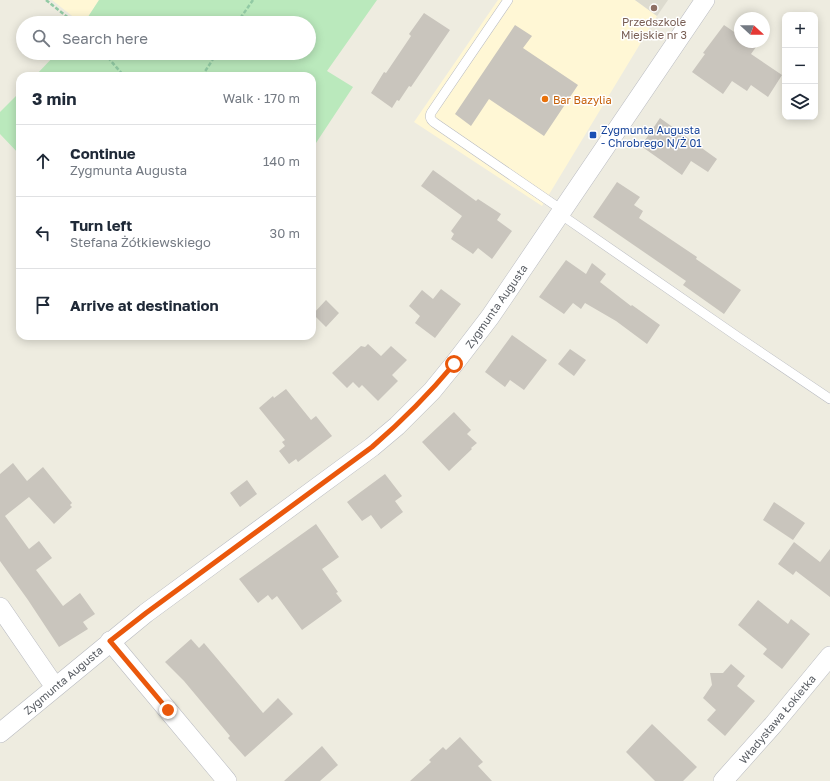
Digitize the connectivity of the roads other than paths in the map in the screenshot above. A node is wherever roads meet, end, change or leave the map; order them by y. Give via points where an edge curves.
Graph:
1 (508, 0) edge
2 (705, 0) edge
3 (561, 212) junction
4 (830, 399) edge
5 (0, 607) edge
6 (110, 641) junction
7 (830, 656) edge
8 (55, 687) junction
9 (0, 733) edge
10 (227, 781) edge
11 (723, 781) edge

1 - 3 lane via 432,110 430,118
2 - 3 street, Zygmunta Augusta
3 - 4 lane
3 - 6 street, Zygmunta Augusta via 503,298 454,364 397,426
5 - 8 street
6 - 8 street, Zygmunta Augusta
6 - 10 street
7 - 11 street, Władysława Łokietka
8 - 9 street, Zygmunta Augusta

